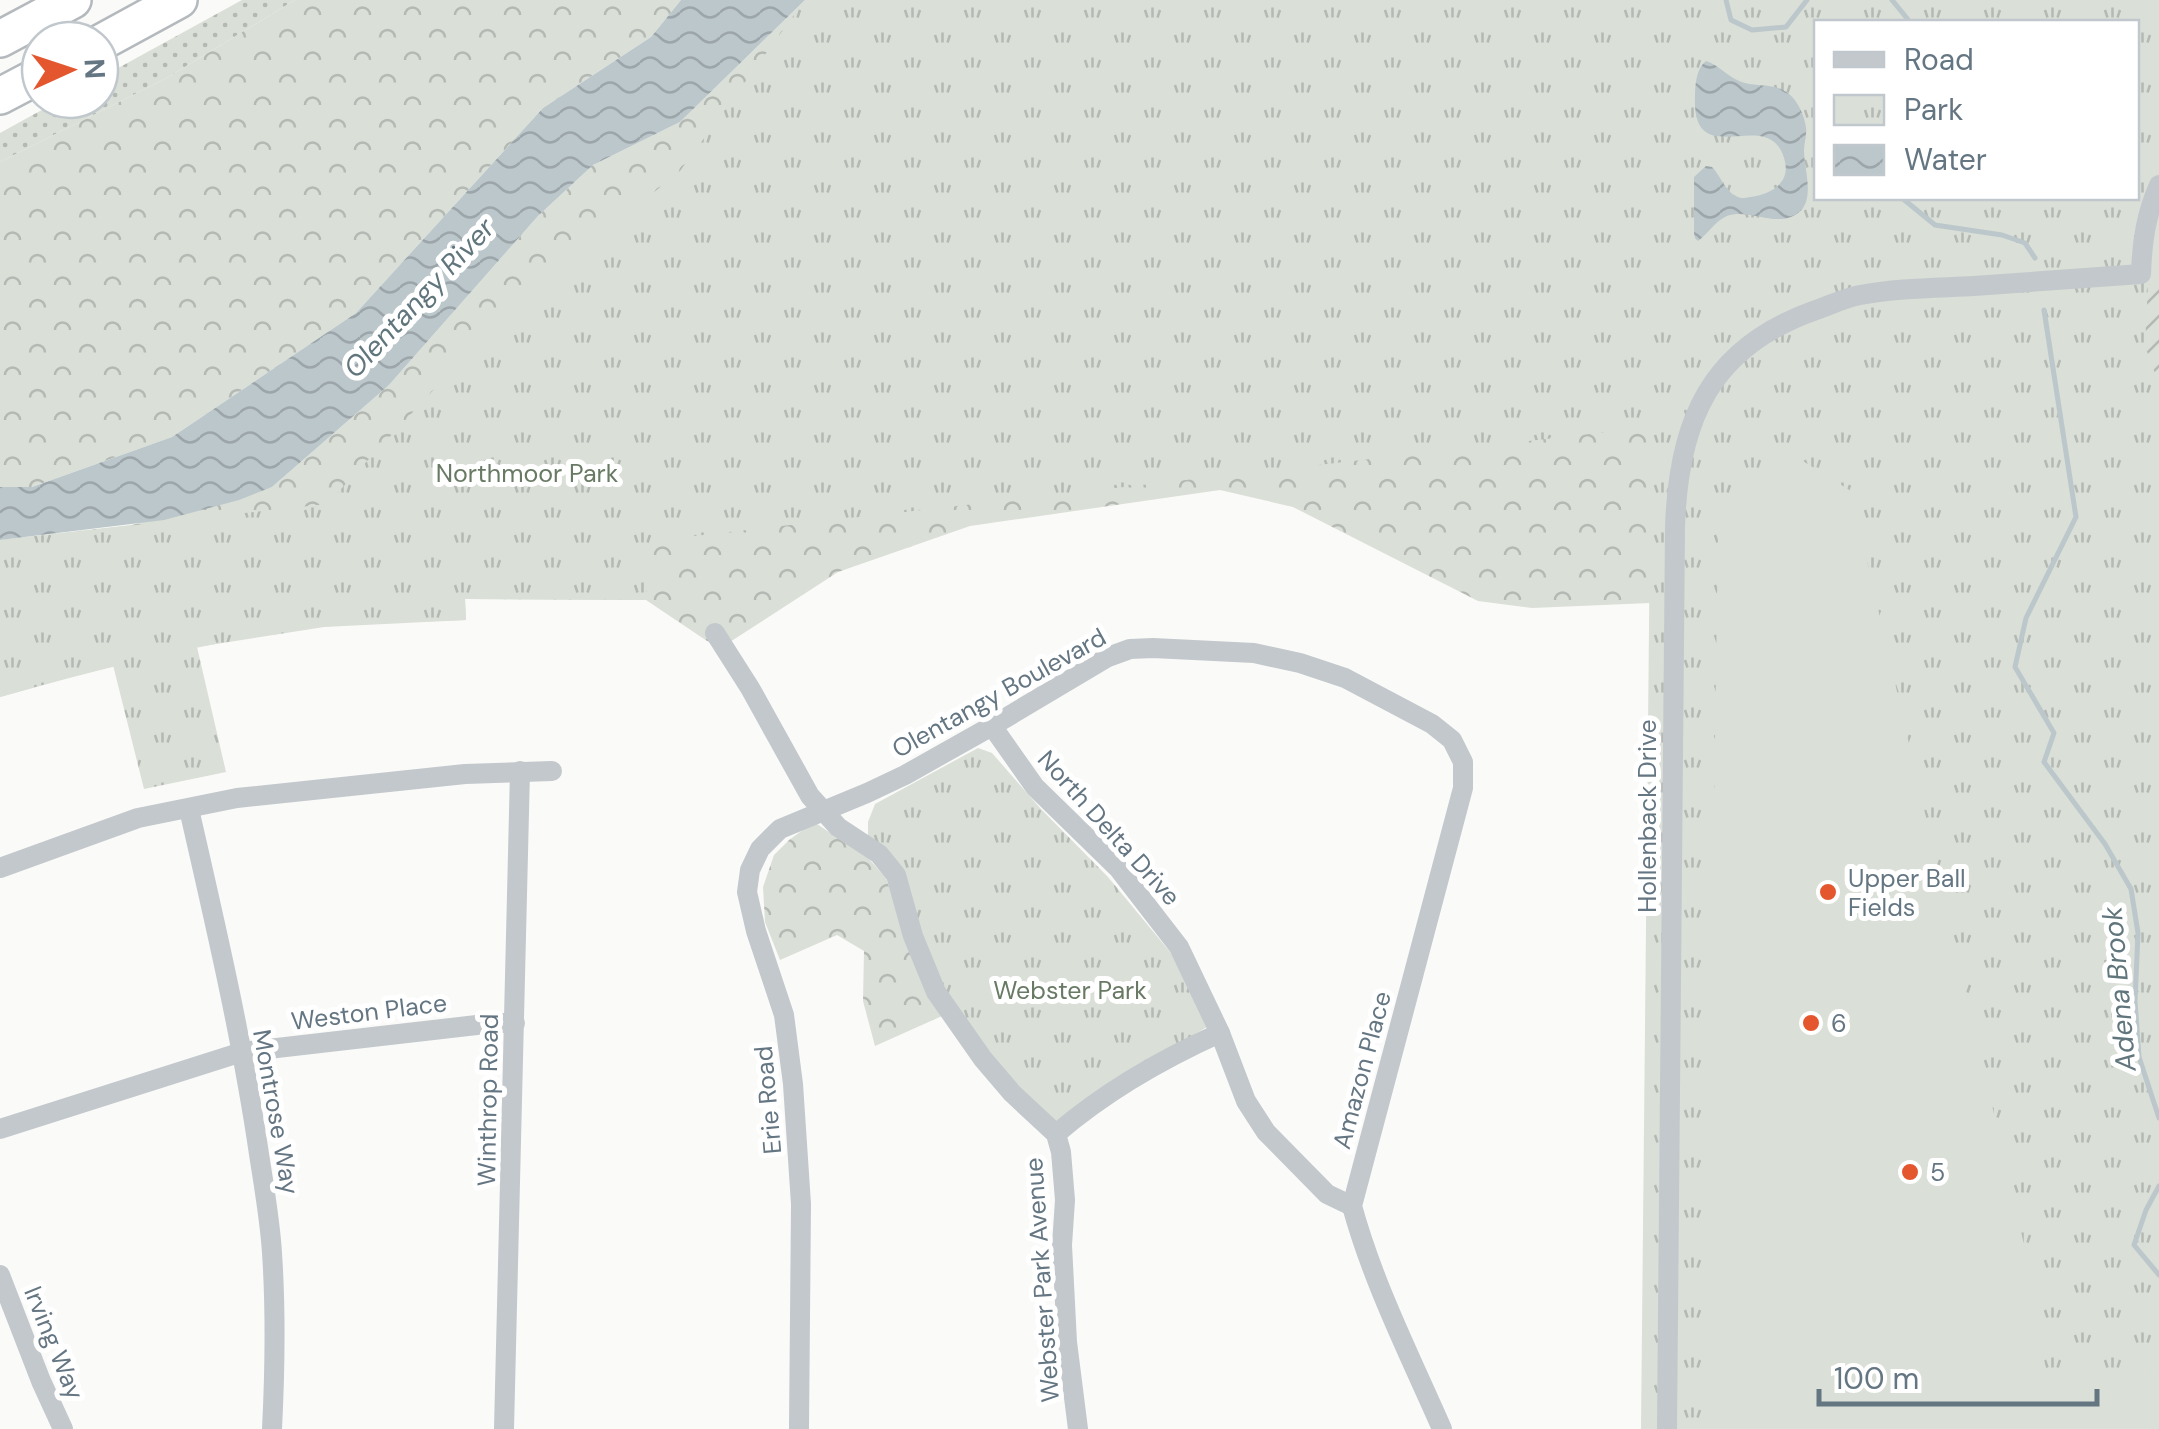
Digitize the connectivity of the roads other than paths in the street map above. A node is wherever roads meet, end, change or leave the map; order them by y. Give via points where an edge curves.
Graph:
1 (74, 0) edge
2 (180, 0) edge
3 (120, 32) edge
4 (0, 39) edge
5 (2159, 184) edge
6 (715, 633) dead end
7 (1432, 724) joint
8 (992, 726) junction
9 (520, 772) junction
10 (552, 772) dead end
11 (867, 793) junction
12 (189, 808) junction
13 (822, 811) junction
14 (857, 839) junction
15 (0, 868) edge
16 (515, 1023) junction
17 (1220, 1033) junction
18 (242, 1052) junction
19 (0, 1129) edge
20 (1056, 1134) junction
21 (1352, 1206) junction
22 (0, 1275) edge
23 (63, 1429) edge
24 (272, 1429) edge
25 (504, 1429) edge
26 (799, 1429) edge
27 (1078, 1429) edge
28 (1442, 1429) edge
29 (1668, 1429) edge

1 - 4 highway
2 - 3 highway
5 - 29 street, Hollenback Drive via 2142,238 2141,274 1857,295 1756,338 1698,408 1678,476 1674,528
6 - 13 street, Webster Park Avenue
7 - 8 street, Olentangy Boulevard via 1300,662 1153,648 1108,658
7 - 21 street, Amazon Place via 1452,740 1463,762 1464,788
8 - 11 street, Olentangy Boulevard
8 - 17 street, North Delta Drive via 1035,787 1118,868 1179,947
9 - 10 street
9 - 12 street
9 - 16 street, Winthrop Road
11 - 13 street, Olentangy Boulevard
11 - 14 street
12 - 15 street via 138,818
12 - 18 street, Montrose Way
13 - 14 street, Webster Park Avenue
13 - 26 street, Erie Road via 780,829 760,849 748,892 784,1015 793,1084 801,1204
14 - 20 street, Webster Park Avenue via 896,875 936,992 1002,1082
16 - 18 street, Weston Place
16 - 25 street, Winthrop Road
17 - 20 street via 1109,1092
17 - 21 street, North Delta Drive via 1246,1102 1266,1132 1328,1194
18 - 19 street, Weston Place
18 - 24 street, Montrose Way via 272,1250
20 - 27 street, Webster Park Avenue
21 - 28 street
22 - 23 street, Irving Way

